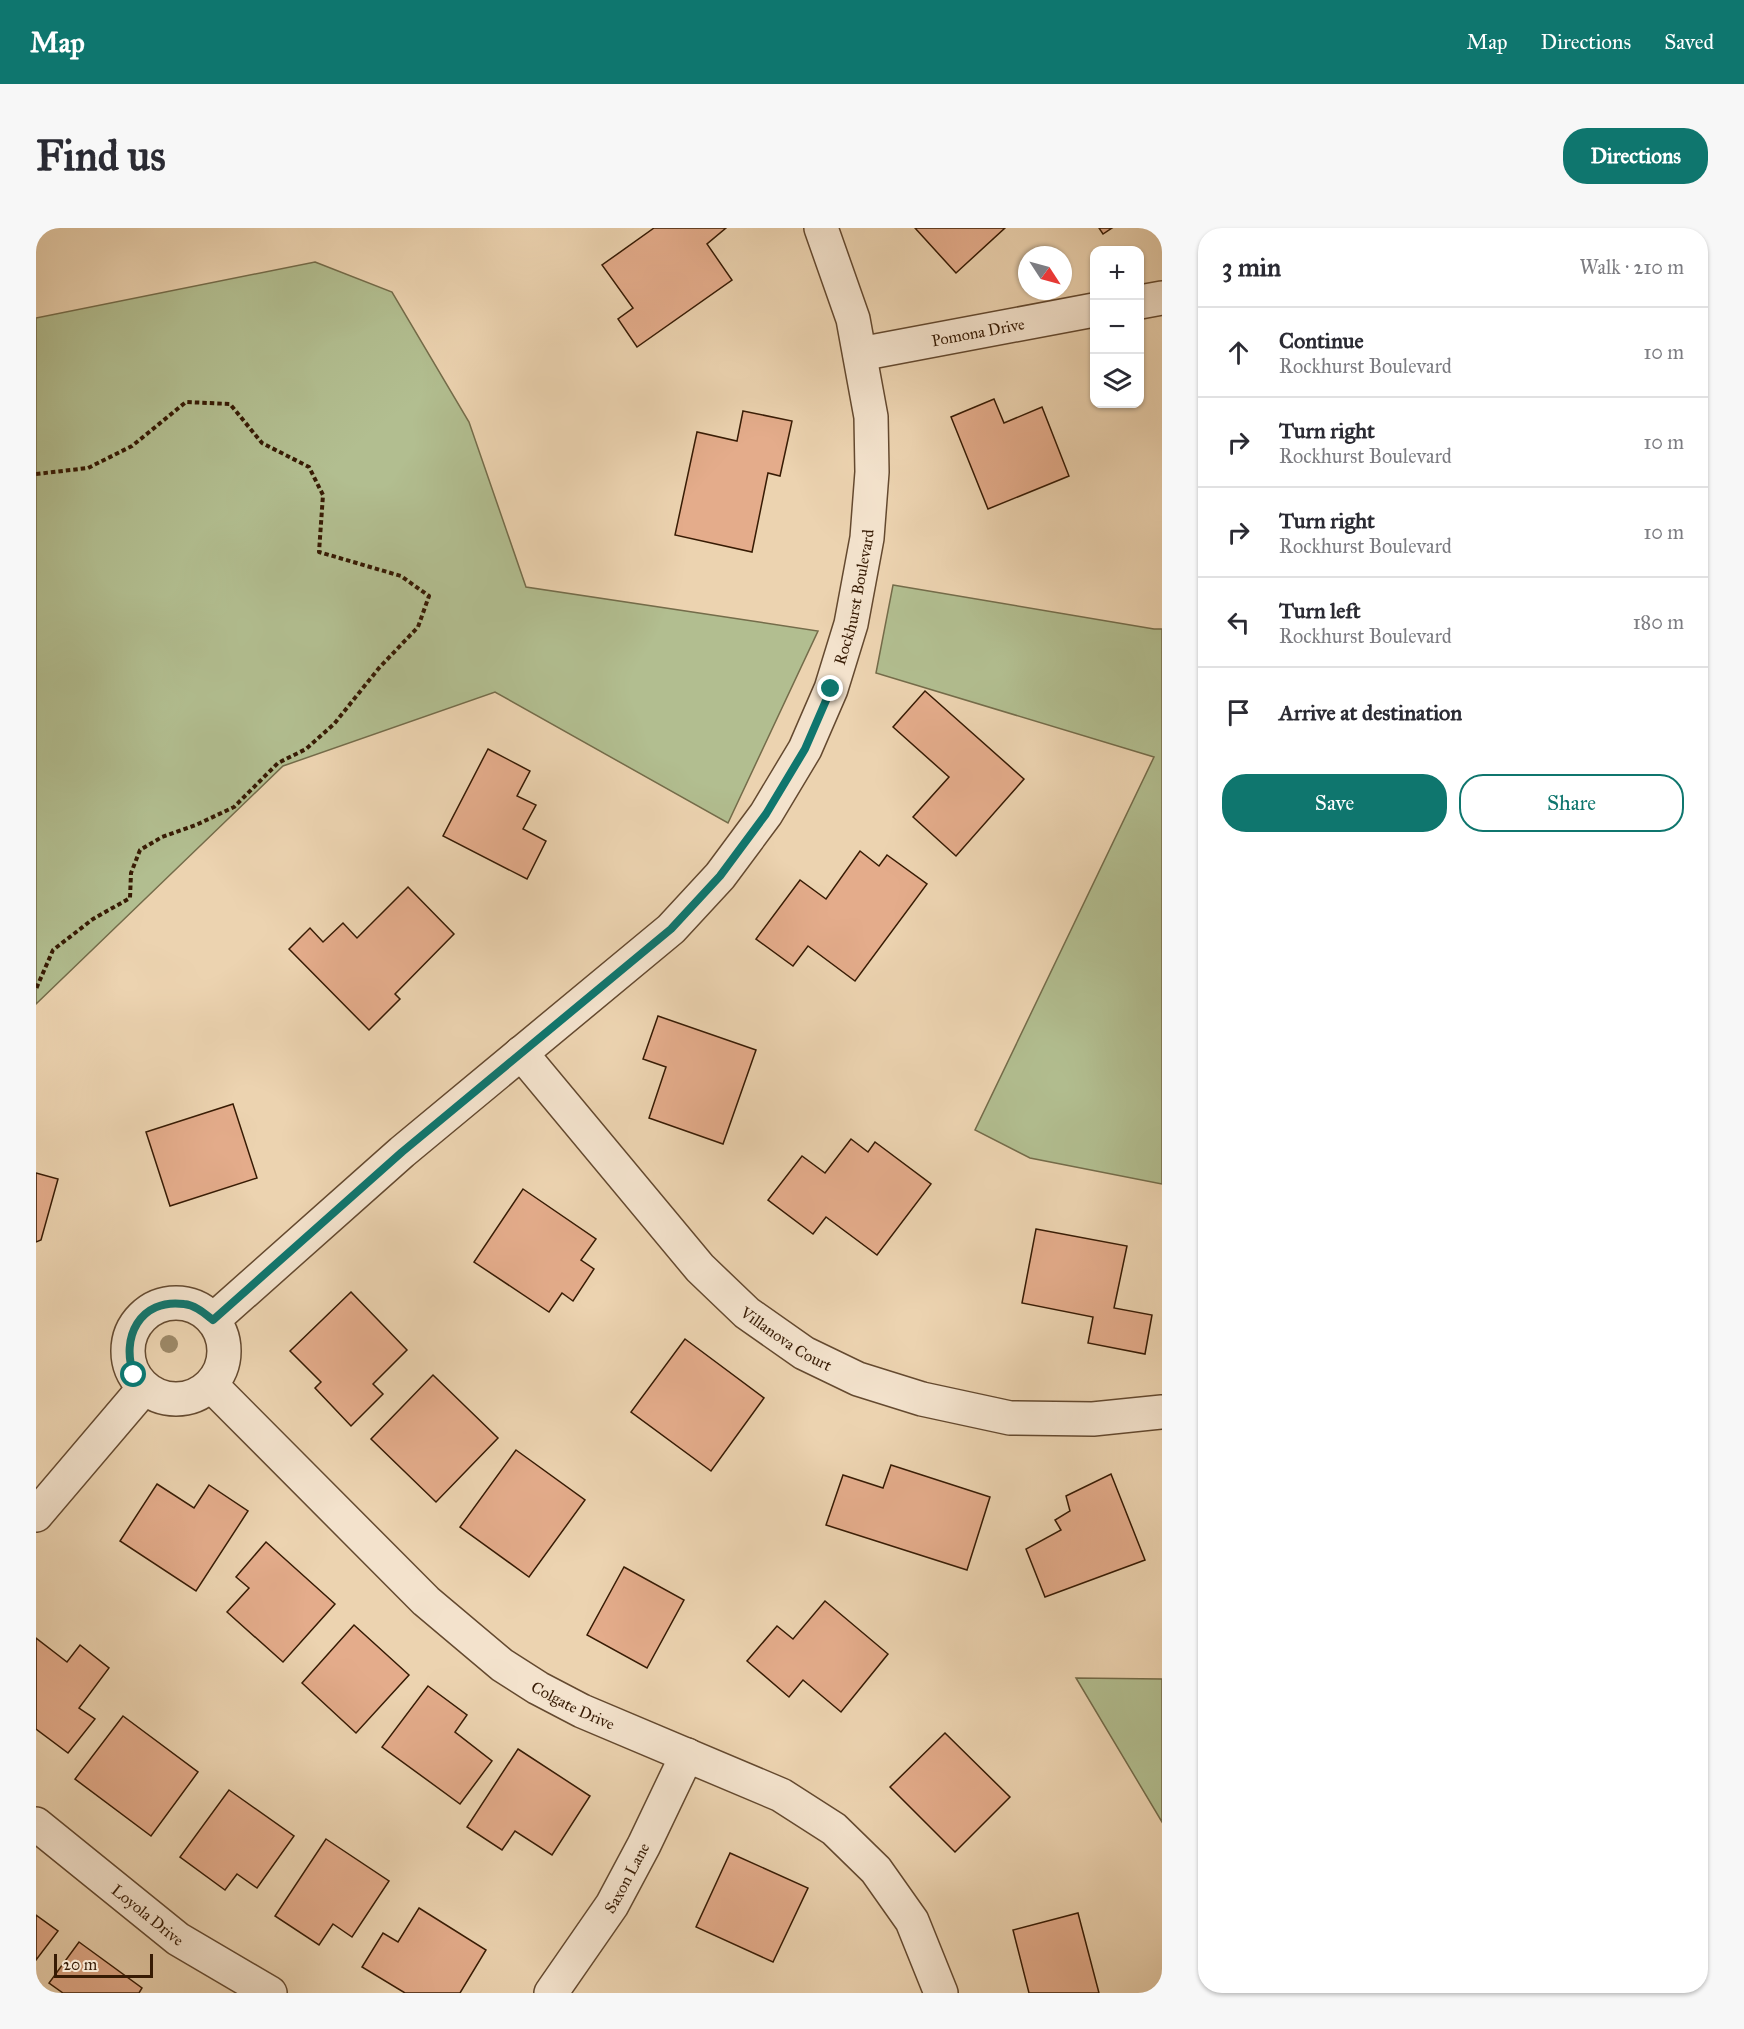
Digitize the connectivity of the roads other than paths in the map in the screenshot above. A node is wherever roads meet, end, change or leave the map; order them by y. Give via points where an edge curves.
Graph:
1 (821, 228) edge
2 (1162, 298) edge
3 (1144, 301) edge
4 (1090, 311) edge
5 (860, 354) junction
6 (521, 1053) junction
7 (213, 1320) junction
8 (210, 1385) junction
9 (144, 1388) junction
10 (1162, 1412) edge
11 (36, 1515) edge
12 (687, 1755) junction
13 (36, 1824) edge
14 (270, 1993) edge
15 (551, 1993) edge
16 (940, 1993) edge

1 - 5 street, Rockhurst Boulevard via 853,319
2 - 3 street
4 - 5 street, Pomona Drive
5 - 6 street, Rockhurst Boulevard via 871,417 867,538 851,624 831,689 805,749 766,814 720,876 671,929
6 - 7 street, Rockhurst Boulevard via 402,1152
6 - 10 street, Villanova Court via 699,1268 747,1313 804,1353 858,1379 922,1399 1010,1418 1093,1419
7 - 8 street via 224,1346 219,1373
7 - 9 street via 186,1304 155,1308 142,1317 128,1345 134,1375
8 - 9 street via 199,1394 171,1399
8 - 12 street, Colgate Drive via 426,1601 502,1665 582,1711
9 - 11 street
12 - 15 street, Saxon Lane via 612,1905
12 - 16 street, Colgate Drive via 781,1795 834,1829 876,1870 912,1921
13 - 14 street, Loyola Drive via 178,1939

